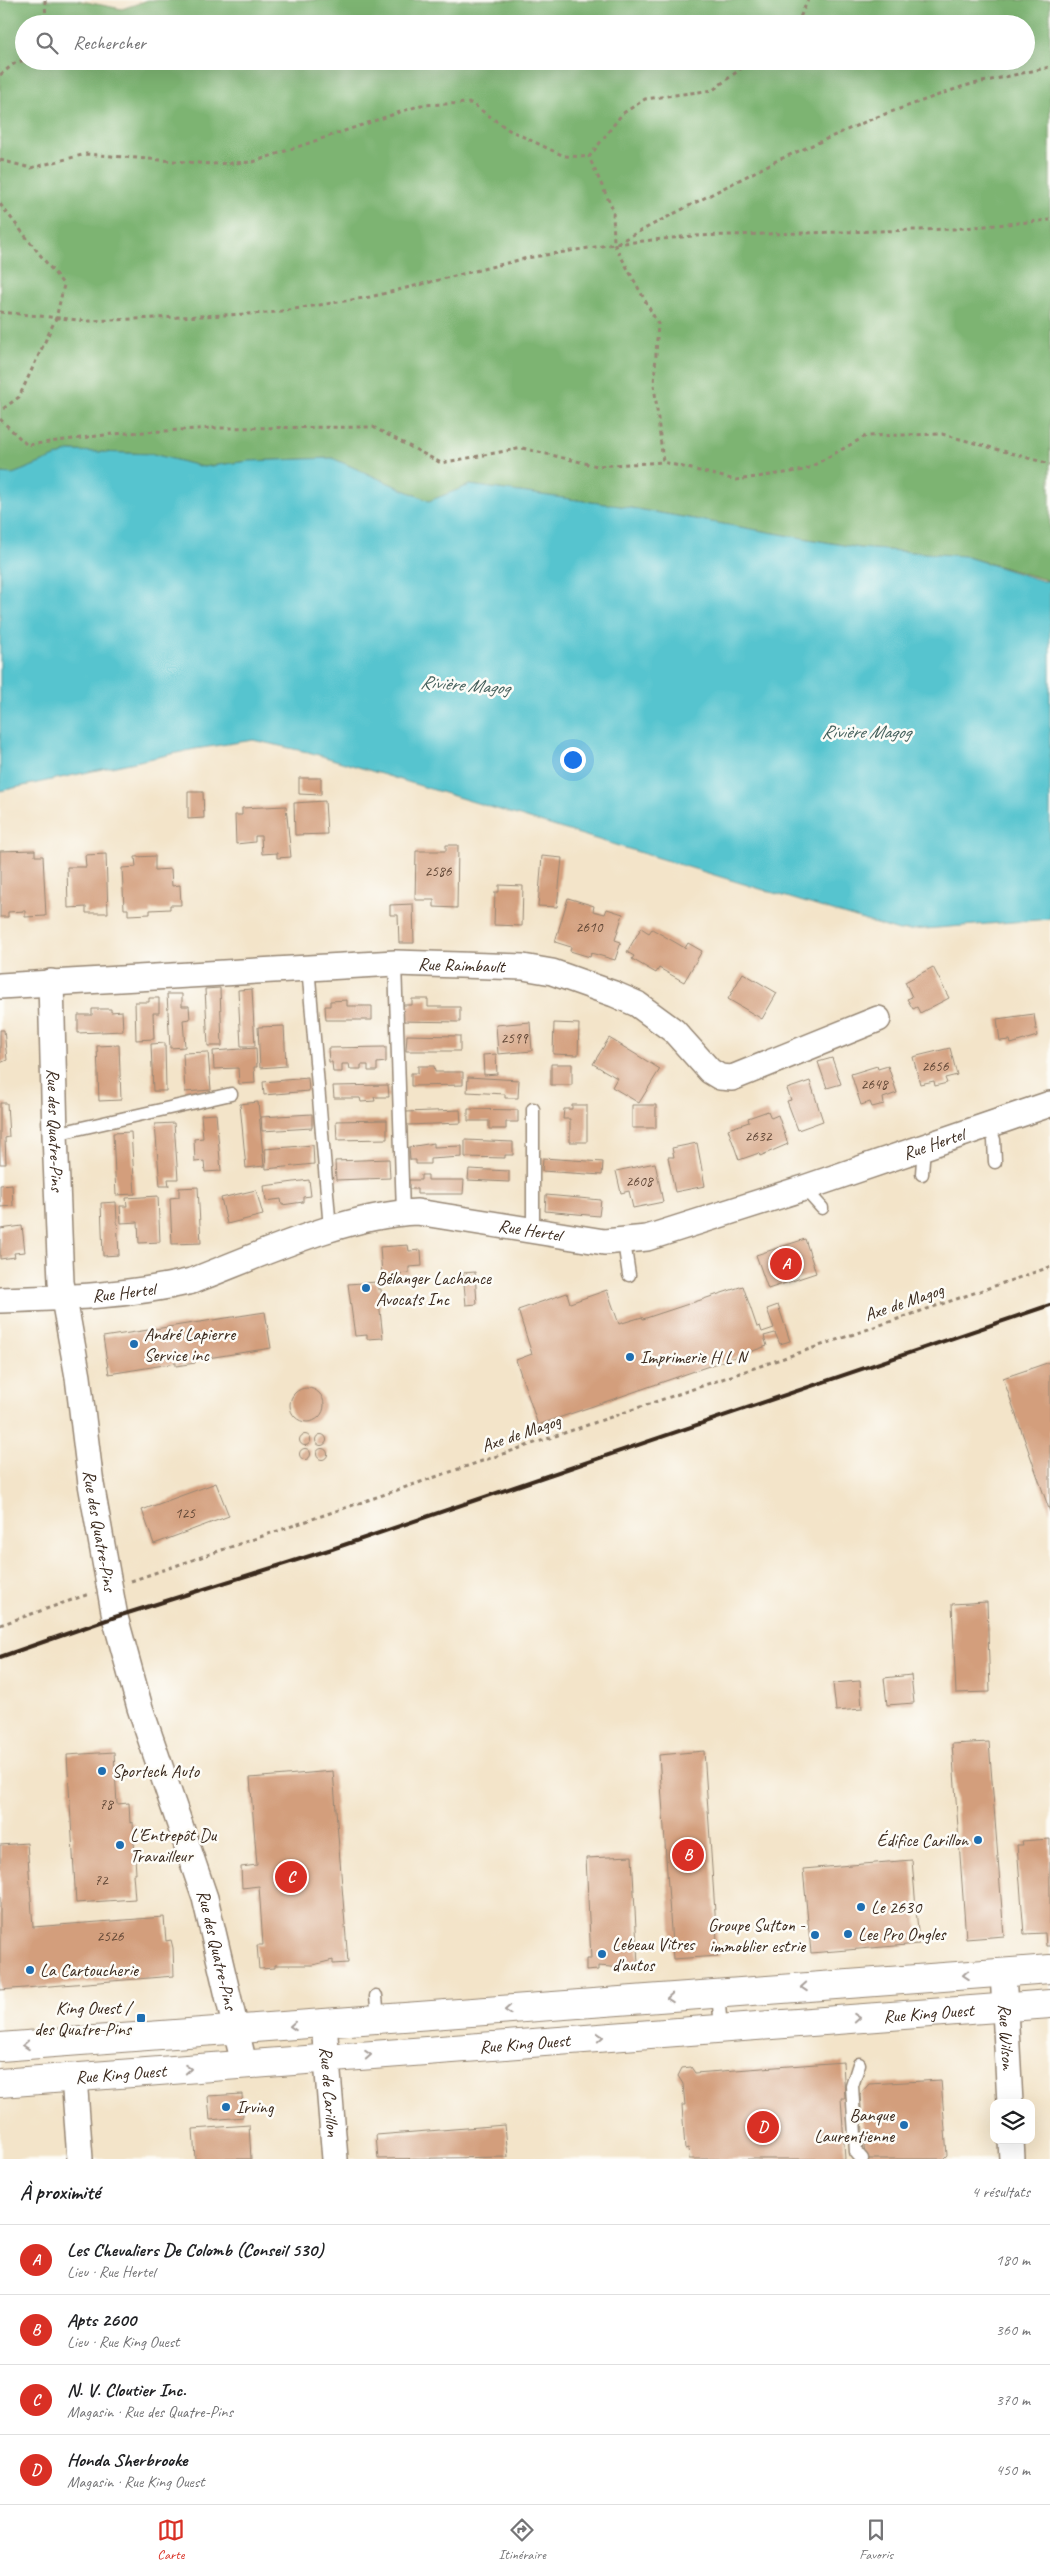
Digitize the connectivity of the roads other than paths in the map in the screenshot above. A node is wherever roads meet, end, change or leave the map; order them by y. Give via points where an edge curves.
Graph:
1 (395, 963) junction
2 (308, 966) junction
3 (52, 982) junction
4 (0, 986) edge
5 (878, 1019) dead end
6 (231, 1094) dead end
7 (1050, 1104) edge
8 (532, 1109) dead end
9 (988, 1126) junction
10 (55, 1134) junction
11 (924, 1146) junction
12 (995, 1162) dead end
13 (922, 1174) dead end
14 (804, 1188) junction
15 (822, 1208) dead end
16 (403, 1213) junction
17 (330, 1229) junction
18 (533, 1231) junction
19 (624, 1242) junction
20 (629, 1275) dead end
21 (64, 1298) junction
22 (0, 1300) edge
23 (1050, 1969) edge
24 (1003, 1972) junction
25 (718, 1994) junction
26 (1050, 2004) edge
27 (1006, 2008) junction
28 (324, 2024) junction
29 (721, 2028) junction
30 (236, 2031) junction
31 (0, 2047) edge
32 (326, 2058) junction
33 (244, 2064) junction
34 (859, 2064) dead end
35 (74, 2077) junction
36 (0, 2083) edge
37 (1010, 2099) edge
38 (1011, 2144) edge
39 (80, 2159) edge
40 (335, 2159) edge
41 (862, 2159) edge
42 (1012, 2159) edge

1 - 2 street, Rue Raimbault
1 - 5 street, Rue Raimbault via 523,967 552,972 636,1004 674,1031 710,1071 726,1077 744,1074
1 - 16 lane
2 - 3 street, Rue Raimbault
2 - 17 lane
3 - 4 street, Rue Raimbault
3 - 10 street, Rue des Quatre-Pins
6 - 10 lane
7 - 9 street, Rue Hertel
8 - 18 lane
9 - 11 street, Rue Hertel
9 - 12 lane via 994,1140
10 - 21 street, Rue des Quatre-Pins
11 - 13 lane
11 - 14 street, Rue Hertel
14 - 15 lane
14 - 19 street, Rue Hertel via 669,1233
16 - 17 street, Rue Hertel
16 - 18 street, Rue Hertel via 417,1212
17 - 21 street, Rue Hertel via 192,1281 127,1294
18 - 19 street, Rue Hertel
19 - 20 lane
21 - 22 street, Rue Hertel
21 - 30 street, Rue des Quatre-Pins via 75,1354 92,1484 125,1658 205,1898
23 - 24 main road, Rue King Ouest
24 -> 25 main road, Rue King Ouest
24 - 27 street, Rue Wilson
25 -> 28 main road, Rue King Ouest via 377,2008
25 - 29 lane
26 - 27 main road, Rue King Ouest
29 -> 27 main road, Rue King Ouest
27 - 37 street, Rue Wilson
28 -> 30 main road, Rue King Ouest
28 - 32 street, Rue de Carillon
32 -> 29 main road, Rue King Ouest
30 -> 31 main road, Rue King Ouest
30 - 33 street, Rue des Quatre-Pins
32 - 33 main road, Rue King Ouest
32 - 40 street, Rue de Carillon
35 -> 33 main road, Rue King Ouest
34 - 41 lane via 852,2086 856,2152
35 - 36 main road, Rue King Ouest
35 - 39 street
38 - 42 street

